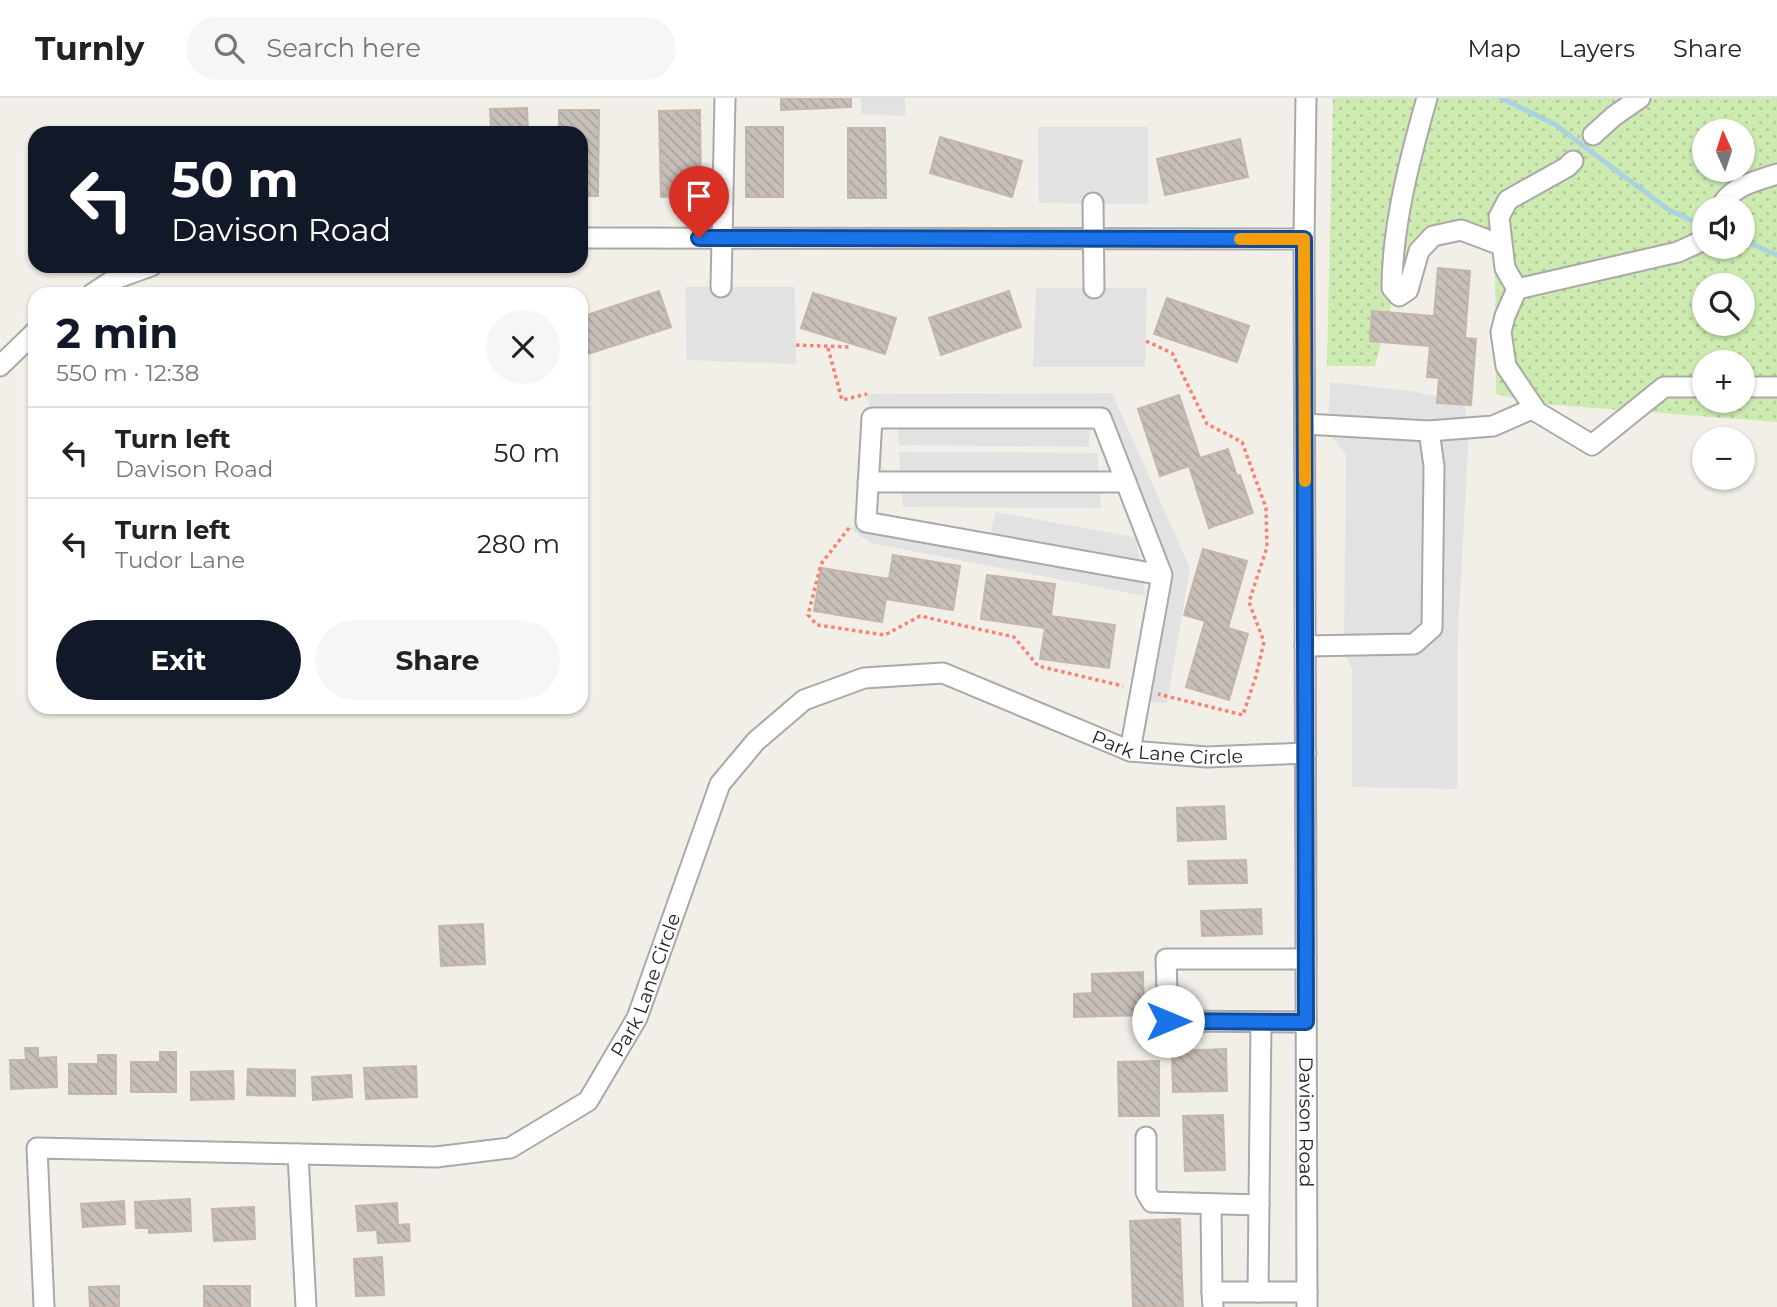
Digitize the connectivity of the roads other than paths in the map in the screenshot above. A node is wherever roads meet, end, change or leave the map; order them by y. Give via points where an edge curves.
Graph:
1 (725, 98) edge
2 (1306, 98) edge
3 (1427, 98) edge
4 (1640, 98) edge
5 (1593, 135) dead end
6 (1573, 161) dead end
7 (1777, 174) edge
8 (1726, 196) edge
9 (1093, 203) dead end
10 (588, 238) edge
11 (722, 238) junction
12 (1094, 239) junction
13 (1304, 239) junction
14 (1501, 245) junction
15 (1692, 246) edge
16 (132, 273) edge
17 (103, 287) edge
18 (720, 287) dead end
19 (1094, 288) dead end
20 (1517, 289) junction
21 (28, 339) edge
22 (0, 366) edge
23 (1692, 387) edge
24 (1755, 387) edge
25 (1777, 387) edge
26 (1534, 408) junction
27 (1305, 424) junction
28 (1429, 431) junction
29 (868, 482) junction
30 (1126, 482) junction
31 (1162, 575) junction
32 (1306, 646) junction
33 (1130, 751) junction
34 (1306, 753) junction
35 (1306, 959) junction
36 (1261, 1021) junction
37 (1306, 1022) junction
38 (1146, 1137) dead end
39 (298, 1154) junction
40 (1212, 1203) junction
41 (1259, 1205) junction
42 (1258, 1292) junction
43 (1213, 1300) edge
44 (1307, 1300) edge
45 (44, 1307) edge
46 (306, 1307) edge

1 - 11 street
2 - 13 street, Davison Road
3 - 14 street via 1413,146 1392,261 1392,288 1399,296 1408,290 1419,251 1433,236 1461,230
4 - 5 street
6 - 14 street via 1508,200 1499,217
7 - 8 street via 1742,185
9 - 12 street
10 - 11 street
11 - 12 street
11 - 18 street
12 - 13 street
12 - 19 street
13 - 27 street, Davison Road
14 - 20 street via 1505,268
15 - 20 street
16 - 17 street
20 - 26 street via 1501,332 1506,366
21 - 22 street
23 - 26 street via 1664,387 1592,445
24 - 25 street
26 - 28 street via 1493,426
27 - 28 street
27 - 32 street, Davison Road
28 - 32 street via 1434,466 1432,628 1414,644
29 - 30 street
29 - 30 street via 872,418 1101,418
29 - 31 street via 866,522
30 - 31 street
31 - 33 street
32 - 34 street, Davison Road
33 - 34 street, Park Lane Circle via 1207,757
33 - 39 street, Park Lane Circle via 943,673 864,678 804,700 755,741 720,784 638,1018 588,1101 510,1148 436,1157
34 - 35 street, Davison Road
35 - 36 street via 1166,958 1168,1021
35 - 37 street, Davison Road
36 - 37 street
36 - 41 street
37 - 44 street, Davison Road
38 - 40 street via 1146,1192 1152,1202
39 - 45 street, Park Lane Circle via 37,1149
39 - 46 street
40 - 41 street
40 - 43 street
41 - 42 street
42 - 43 street
42 - 44 street

